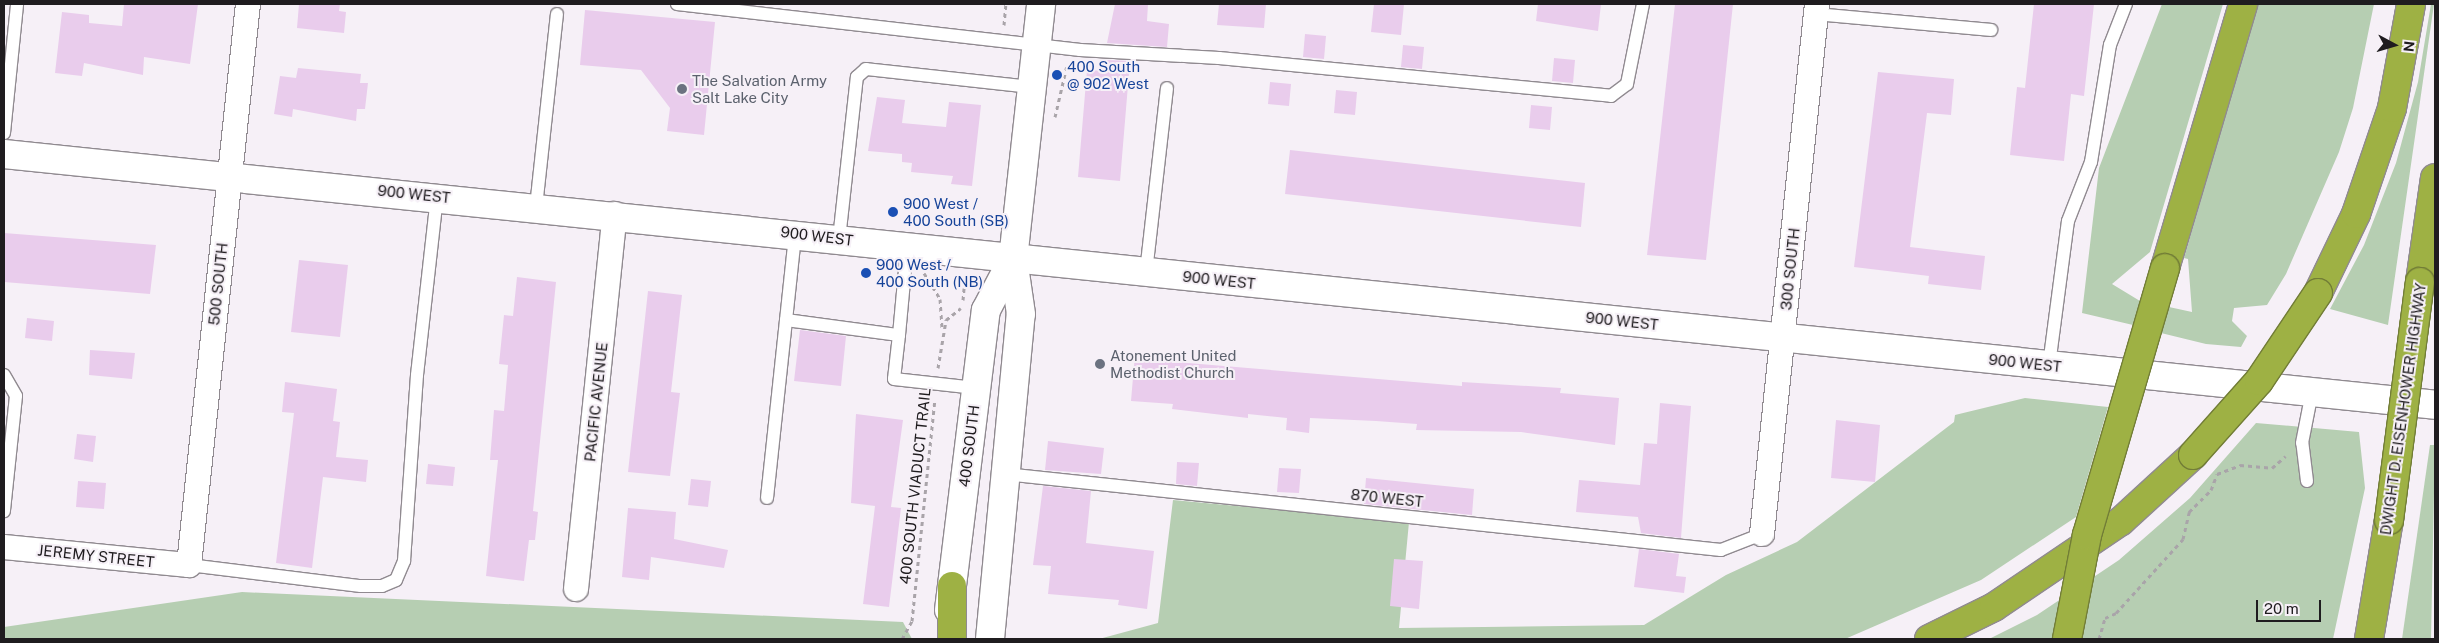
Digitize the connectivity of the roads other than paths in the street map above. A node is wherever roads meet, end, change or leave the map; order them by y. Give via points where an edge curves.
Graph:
1 (17, 4) edge
2 (248, 4) edge
3 (677, 4) edge
4 (1041, 4) edge
5 (1643, 4) edge
6 (2126, 4) edge
7 (2243, 4) edge
8 (2411, 4) edge
9 (1817, 9) edge
10 (557, 14) dead end
11 (1991, 30) dead end
12 (1037, 42) junction
13 (1032, 86) junction
14 (1167, 88) dead end
15 (4, 133) edge
16 (4, 154) edge
17 (230, 175) junction
18 (2435, 178) edge
19 (436, 196) junction
20 (536, 207) junction
21 (615, 214) junction
22 (795, 234) junction
23 (839, 239) junction
24 (911, 248) junction
25 (1013, 259) junction
26 (1146, 272) junction
27 (786, 320) junction
28 (899, 335) junction
29 (1783, 338) junction
30 (2049, 365) junction
31 (4, 375) edge
32 (976, 388) junction
33 (2312, 392) junction
34 (2435, 405) edge
35 (1005, 474) junction
36 (2307, 481) dead end
37 (767, 498) dead end
38 (4, 511) edge
39 (1762, 534) joint
40 (4, 547) edge
41 (189, 565) junction
42 (952, 586) junction
43 (576, 589) dead end
44 (945, 639) edge
45 (952, 639) edge
46 (990, 639) edge
47 (1929, 639) edge
48 (2067, 639) edge
49 (2369, 639) edge

1 - 15 lane
2 - 17 street, 500 SOUTH
3 - 12 lane
4 - 12 main road, 400 SOUTH
5 - 12 lane via 1627,84 1611,96 1219,58 1080,50
6 - 30 lane via 2110,45 2091,162 2068,221
7 - 48 highway, bridge via 2087,535
8 - 47 highway, bridge via 2392,108 2356,214 2318,293 2259,381 2193,455 2121,521 1994,607
9 - 11 lane
9 - 29 street, 300 SOUTH
10 - 20 lane
12 - 13 main road, 400 SOUTH
13 - 23 lane via 866,69 857,78
13 - 25 main road, 400 SOUTH
14 - 26 lane
16 - 17 main road, 900 WEST
17 - 19 main road, 900 WEST
17 - 41 street, 500 SOUTH
18 - 49 highway, DWIGHT D. EISENHOWER HIGHWAY, bridge via 2389,520
19 - 20 main road, 900 WEST
19 - 41 lane via 404,561 396,580 382,586 361,586
20 - 21 main road, 900 WEST
21 - 22 main road, 900 WEST
21 - 43 street, PACIFIC AVENUE
22 - 23 main road, 900 WEST
22 - 27 lane
23 - 24 main road, 900 WEST
24 - 25 main road, 900 WEST
24 - 28 lane
25 - 26 main road, 900 WEST
25 - 32 main road, 400 SOUTH via 986,310
25 - 35 main road, 400 SOUTH via 1021,314
26 - 29 main road, 900 WEST
27 - 28 lane
27 - 37 lane
28 - 32 lane via 894,378
29 - 30 main road, 900 WEST
29 - 39 street, 300 SOUTH
30 - 33 main road, 900 WEST
31 - 38 lane via 16,396
32 - 42 main road, 400 SOUTH
33 - 34 main road, 900 WEST
33 - 36 lane via 2302,442
35 - 39 lane, 870 WEST via 1721,550
35 - 46 main road, 400 SOUTH
40 - 41 street, JEREMY STREET
42 - 44 main road, 400 SOUTH
42 - 45 highway

